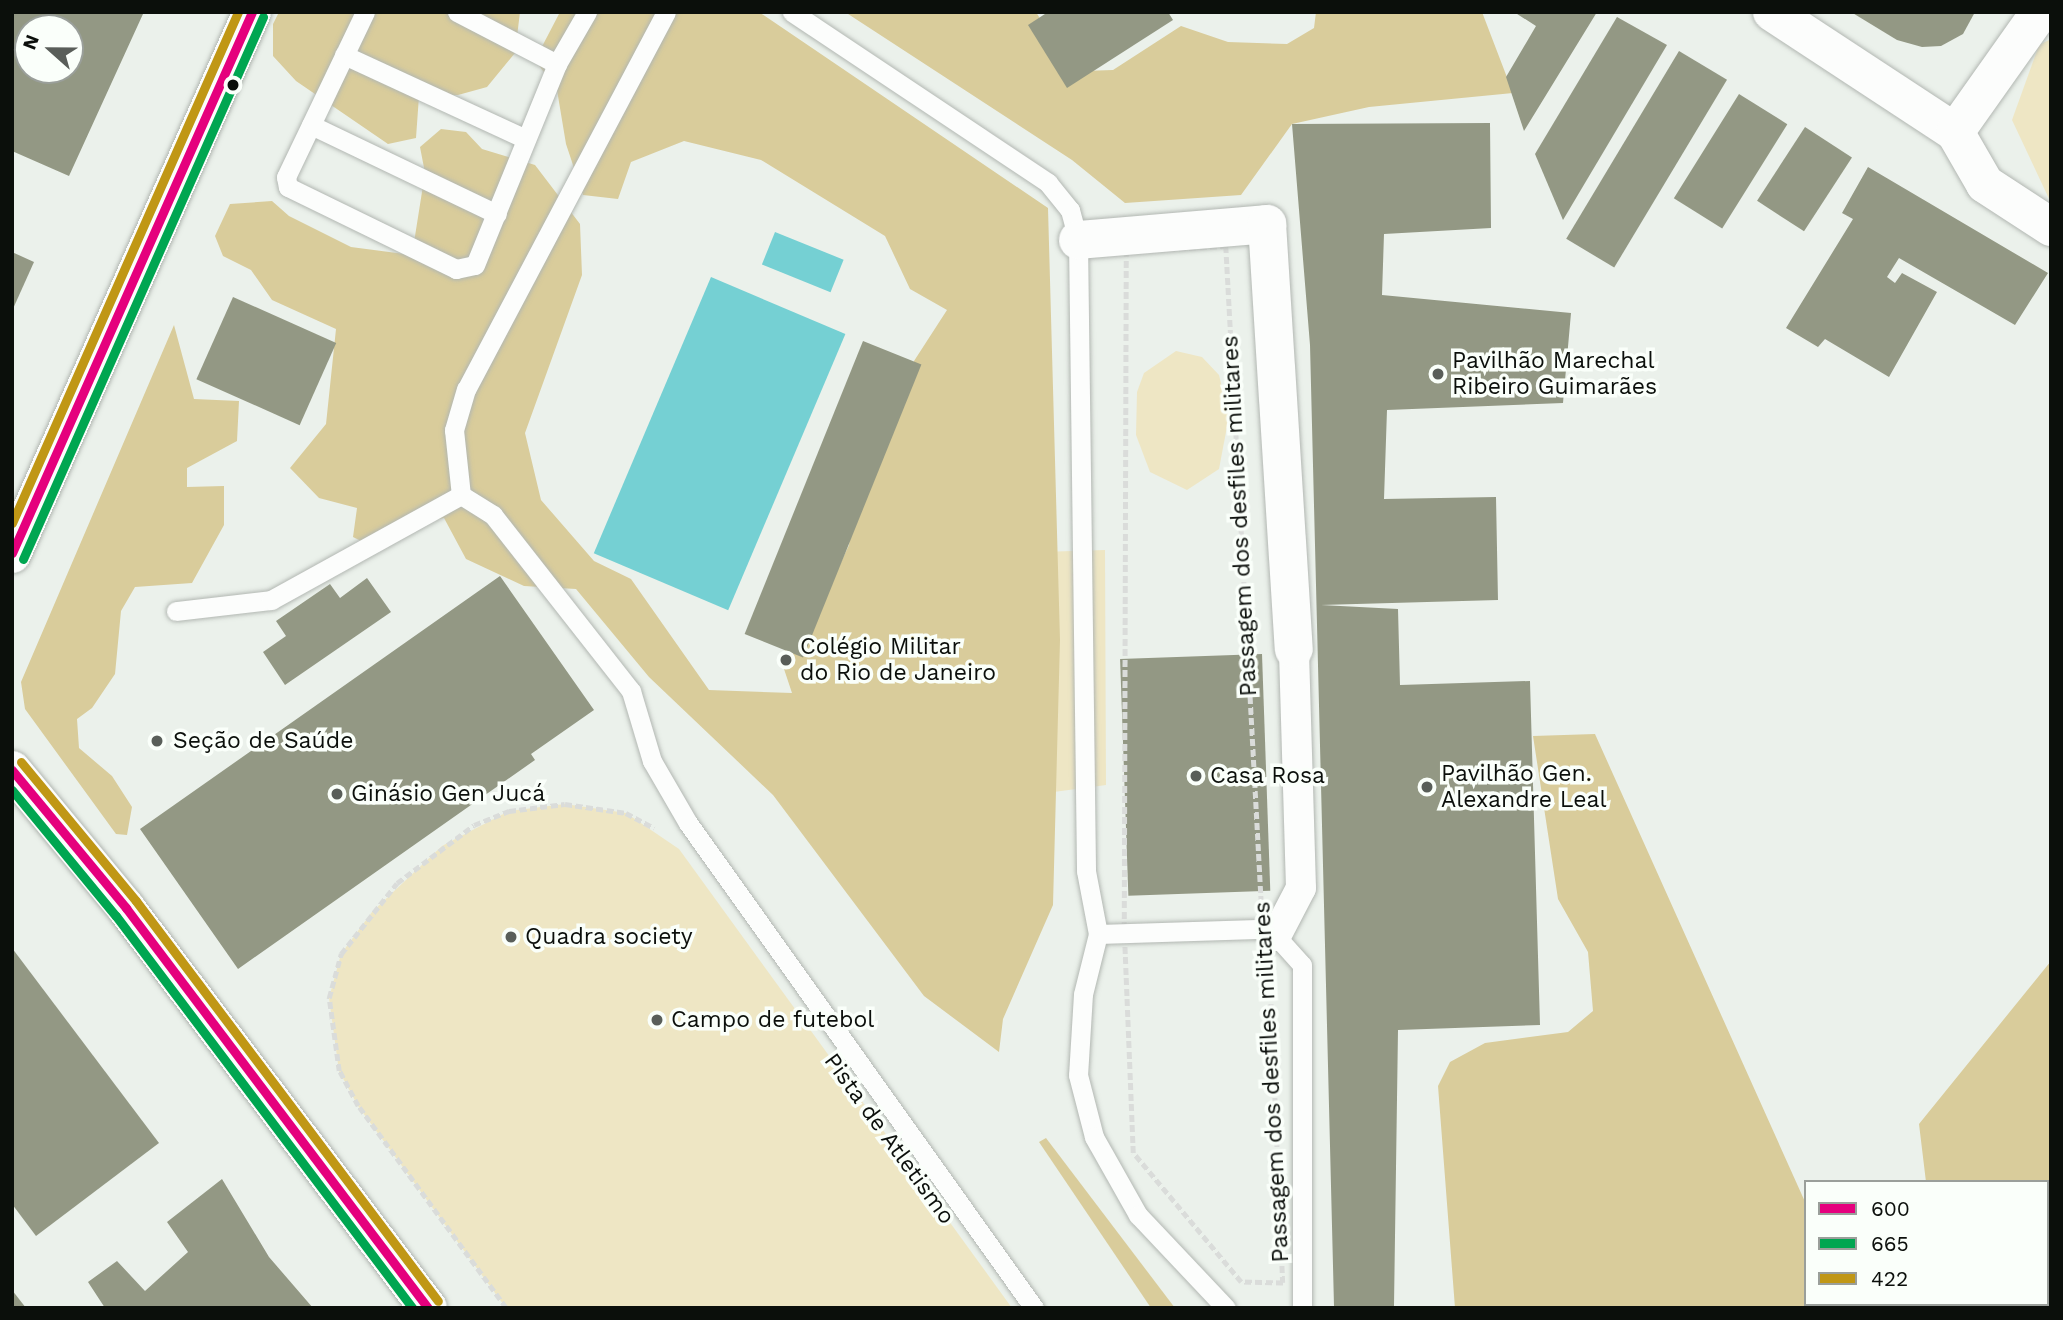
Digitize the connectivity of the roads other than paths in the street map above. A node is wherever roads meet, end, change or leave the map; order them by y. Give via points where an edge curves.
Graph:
1 (252, 12) edge
2 (365, 12) edge
3 (457, 12) edge
4 (587, 12) edge
5 (666, 12) edge
6 (792, 12) edge
7 (1772, 12) edge
8 (2040, 12) edge
9 (344, 55) junction
10 (557, 64) junction
11 (311, 125) junction
12 (1955, 132) junction
13 (526, 139) junction
14 (497, 214) junction
15 (2051, 227) edge
16 (1078, 240) junction
17 (461, 495) junction
18 (12, 554) edge
19 (176, 611) dead end
20 (1294, 649) joint
21 (12, 770) edge
22 (1270, 933) junction
23 (1098, 934) junction
24 (428, 1308) edge
25 (1034, 1308) edge
26 (1226, 1308) edge
27 (1302, 1308) edge

1 - 18 street
2 - 9 lane
3 - 10 lane
4 - 10 lane
5 - 17 lane via 467,389 454,430
6 - 16 lane via 1048,183 1070,210
7 - 12 street
8 - 12 street
9 - 11 lane
9 - 13 lane
10 - 13 lane
11 - 14 lane
11 - 14 lane via 286,177 295,194 456,269 475,265
12 - 15 street via 1984,184
13 - 14 lane
16 - 20 street via 1267,225
16 - 23 lane via 1086,871
17 - 19 lane via 271,600
17 - 25 lane via 493,515 631,691 652,761 688,822
20 - 22 street via 1301,888
21 - 24 street via 125,908
22 - 23 lane via 1124,929
22 - 27 lane via 1302,965
23 - 26 lane via 1083,994 1078,1075 1094,1137 1138,1215

